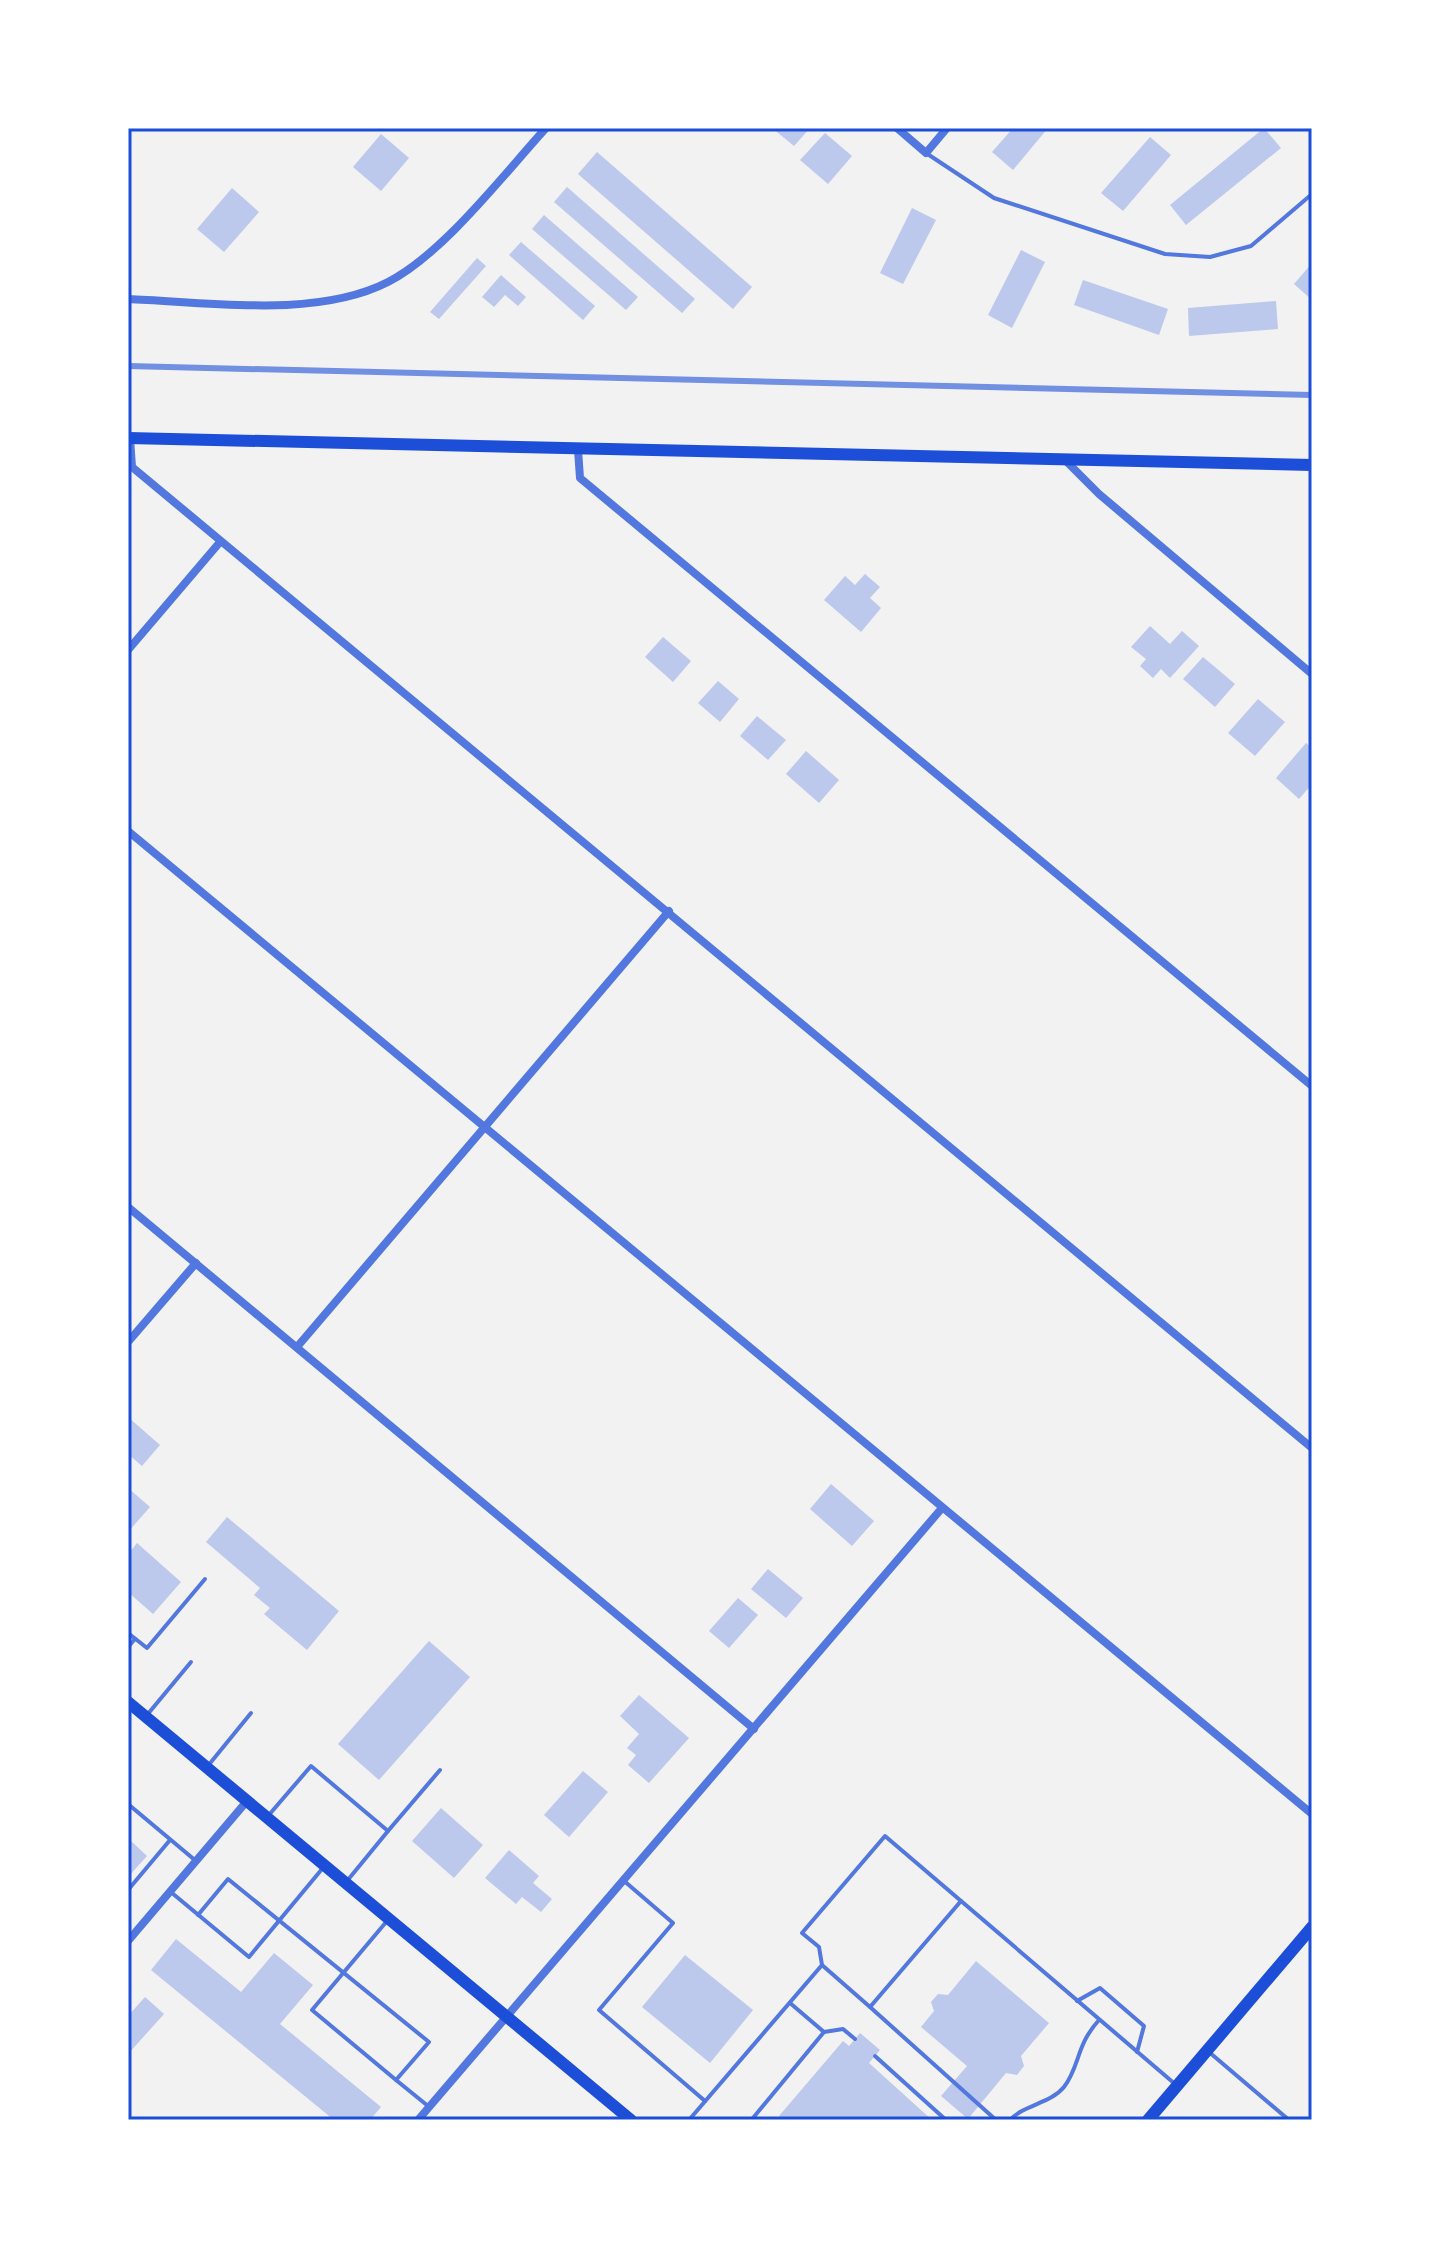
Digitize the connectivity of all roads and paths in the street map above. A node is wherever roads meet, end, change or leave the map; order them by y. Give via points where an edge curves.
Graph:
1 (546, 128) edge
2 (897, 128) edge
3 (947, 128) edge
4 (926, 153) junction
5 (1312, 194) edge
6 (128, 299) edge
7 (129, 438) edge
8 (578, 450) junction
9 (1065, 460) junction
10 (1312, 465) edge
11 (220, 542) junction
12 (128, 650) edge
13 (1312, 674) edge
14 (128, 831) edge
15 (669, 911) junction
16 (1312, 1086) edge
17 (484, 1127) junction
18 (128, 1207) edge
19 (196, 1263) junction
20 (128, 1342) edge
21 (297, 1347) junction
22 (1312, 1448) edge
23 (942, 1508) junction
24 (205, 1579) dead end
25 (128, 1633) edge
26 (135, 1639) junction
27 (128, 1647) edge
28 (191, 1662) dead end
29 (128, 1702) edge
30 (251, 1713) dead end
31 (145, 1717) junction
32 (754, 1729) junction
33 (206, 1768) junction
34 (440, 1770) dead end
35 (247, 1801) junction
36 (128, 1804) edge
37 (1312, 1814) edge
38 (266, 1818) junction
39 (388, 1831) junction
40 (171, 1840) junction
41 (196, 1861) junction
42 (324, 1866) junction
43 (623, 1880) junction
44 (346, 1883) junction
45 (128, 1890) edge
46 (170, 1892) junction
47 (961, 1901) junction
48 (198, 1915) junction
49 (389, 1919) junction
50 (279, 1921) junction
51 (1312, 1927) edge
52 (128, 1941) edge
53 (822, 1965) junction
54 (344, 1973) junction
55 (1077, 2001) junction
56 (790, 2003) junction
57 (870, 2007) junction
58 (506, 2016) junction
59 (1099, 2020) junction
60 (824, 2032) junction
61 (855, 2039) dead end
62 (1208, 2051) junction
63 (1137, 2052) junction
64 (875, 2056) dead end
65 (396, 2080) junction
66 (1177, 2086) junction
67 (705, 2101) junction
68 (429, 2107) junction
69 (754, 2119) edge
70 (418, 2120) edge
71 (631, 2120) edge
72 (689, 2120) edge
73 (946, 2120) edge
74 (996, 2120) edge
75 (1010, 2120) edge
76 (1148, 2120) edge
77 (1289, 2120) edge

1 - 6 street via 427,254 390,281 344,299 304,303
2 - 4 street
3 - 4 street
4 - 5 lane via 994,198 1165,254 1210,257 1251,246
7 - 8 main road
7 - 11 street via 132,467
8 - 9 main road
8 - 16 street via 580,478
9 - 10 main road
9 - 13 street
11 - 12 street
11 - 15 street
14 - 17 street
15 - 17 street
15 - 22 street
17 - 21 street
17 - 23 street
18 - 19 street
19 - 20 street
19 - 21 street
21 - 32 street
23 - 32 street
23 - 37 street
24 - 26 lane via 147,1648
25 - 26 lane
26 - 27 lane
28 - 31 lane
29 - 31 main road
30 - 33 lane
31 - 33 main road
32 - 43 street
33 - 35 main road
34 - 39 lane
35 - 38 main road
35 - 41 street
36 - 40 lane
38 - 39 lane via 311,1766
38 - 42 main road
39 - 44 lane
40 - 41 lane
40 - 45 lane
41 - 46 street
42 - 44 main road
42 - 50 lane
43 - 58 street
43 - 67 lane via 673,1923 599,2010
44 - 49 main road
46 - 48 lane
46 - 52 street
47 - 53 lane via 885,1836 802,1933 819,1947
47 - 55 lane
47 - 57 lane
48 - 50 lane via 249,1957
48 - 50 lane via 228,1879
49 - 54 lane
49 - 58 main road
50 - 54 lane
51 - 62 main road
53 - 56 lane
53 - 57 lane
54 - 65 lane via 312,2010
54 - 65 lane via 429,2042
55 - 59 lane
55 - 63 lane via 1100,1988 1144,2026
56 - 60 lane
56 - 67 lane
57 - 74 lane
58 - 68 street
58 - 71 main road
59 - 63 lane
59 - 75 lane via 1078,2050 1062,2089
60 - 61 lane via 843,2029
60 - 69 lane
62 - 66 main road
62 - 77 lane
63 - 66 lane
64 - 73 lane
65 - 68 lane
66 - 76 main road
67 - 72 lane
68 - 70 street

